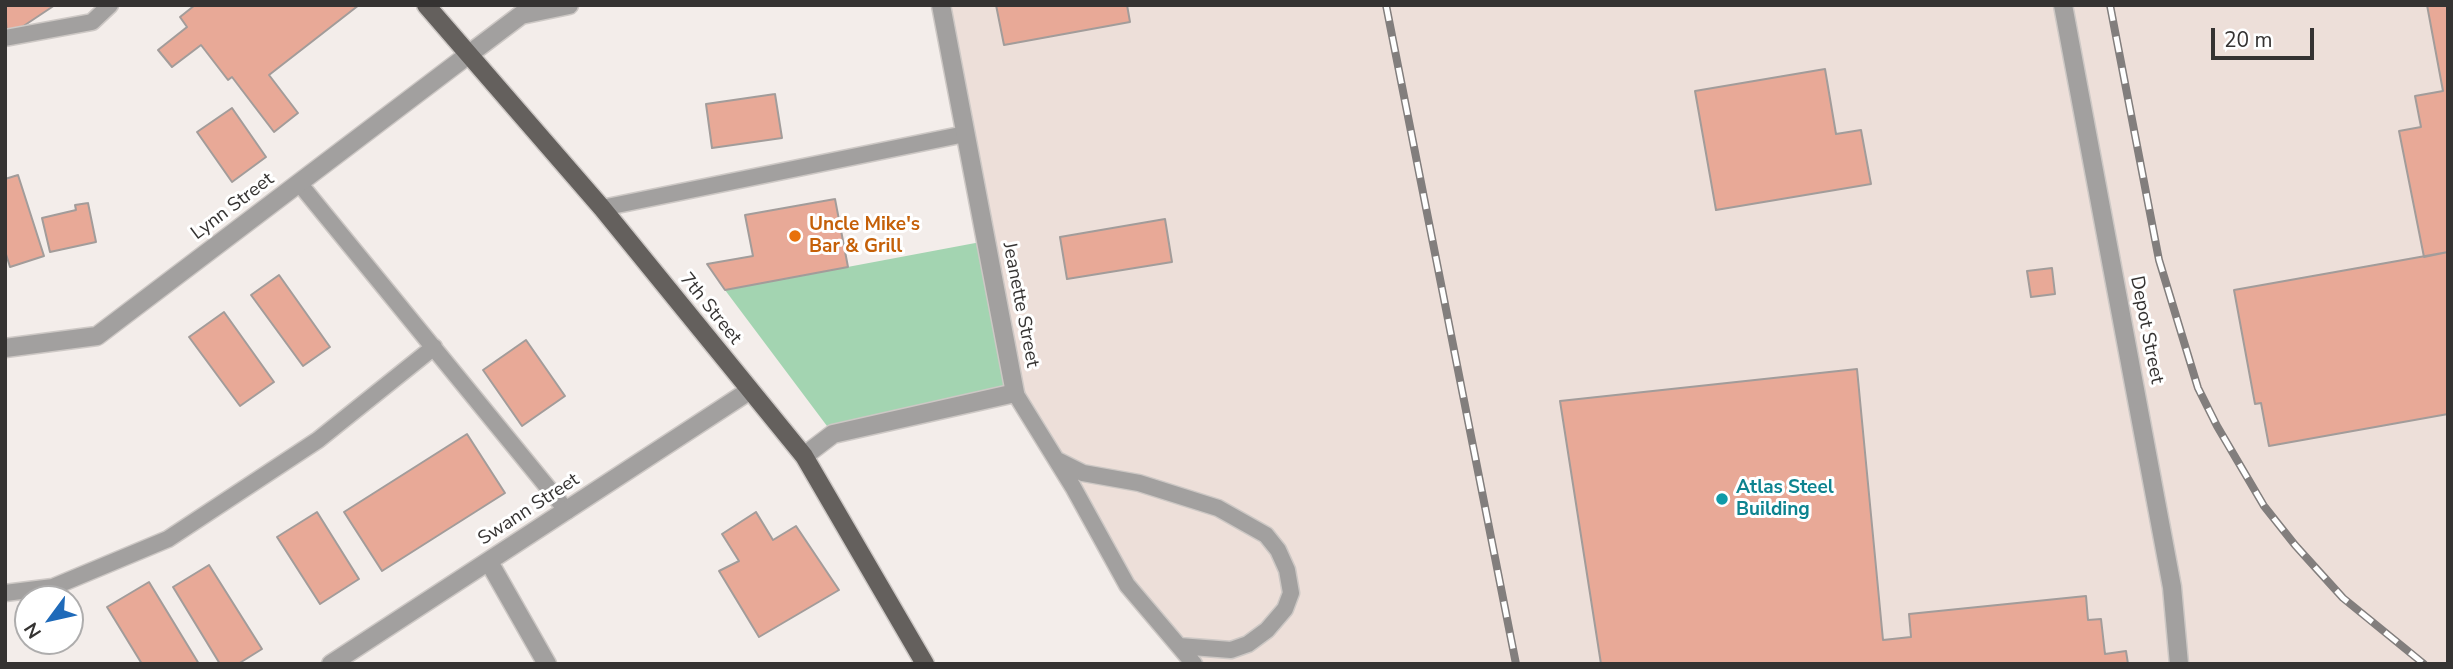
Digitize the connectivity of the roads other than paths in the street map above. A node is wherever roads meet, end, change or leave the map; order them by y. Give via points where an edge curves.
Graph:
1 (110, 5) edge
2 (426, 5) edge
3 (569, 5) edge
4 (941, 5) edge
5 (2063, 5) edge
6 (5, 38) edge
7 (468, 55) junction
8 (965, 134) junction
9 (299, 183) junction
10 (602, 208) junction
11 (434, 347) junction
12 (5, 348) edge
13 (749, 391) junction
14 (1015, 393) junction
15 (804, 456) junction
16 (1056, 460) junction
17 (567, 510) junction
18 (489, 562) junction
19 (5, 593) edge
20 (1179, 646) junction
21 (331, 664) edge
22 (547, 664) edge
23 (925, 664) edge
24 (1194, 664) edge
25 (2179, 664) edge

1 - 6 lane via 92,22
2 - 7 main road, 7th Street
3 - 7 street, Lynn Street via 521,15
4 - 8 street, Jeanette Street
5 - 25 street, Depot Street via 2172,587
7 - 9 street, Lynn Street
7 - 10 main road, 7th Street
8 - 10 lane
8 - 14 street, Jeanette Street
9 - 11 lane
9 - 12 street, Lynn Street via 97,336
10 - 13 main road, 7th Street
11 - 17 lane
11 - 19 lane via 318,440 168,539 53,587
13 - 15 main road, 7th Street
13 - 17 street, Swann Street
14 - 15 street, Jeanette Street via 833,434
14 - 16 lane
15 - 23 main road, 7th Street
16 - 20 lane via 1127,585
16 - 20 lane via 1083,473 1149,486 1218,508 1266,535 1278,550 1291,593 1285,609 1267,630 1231,650
17 - 18 street, Swann Street
18 - 21 street, Swann Street
18 - 22 street
20 - 24 lane

